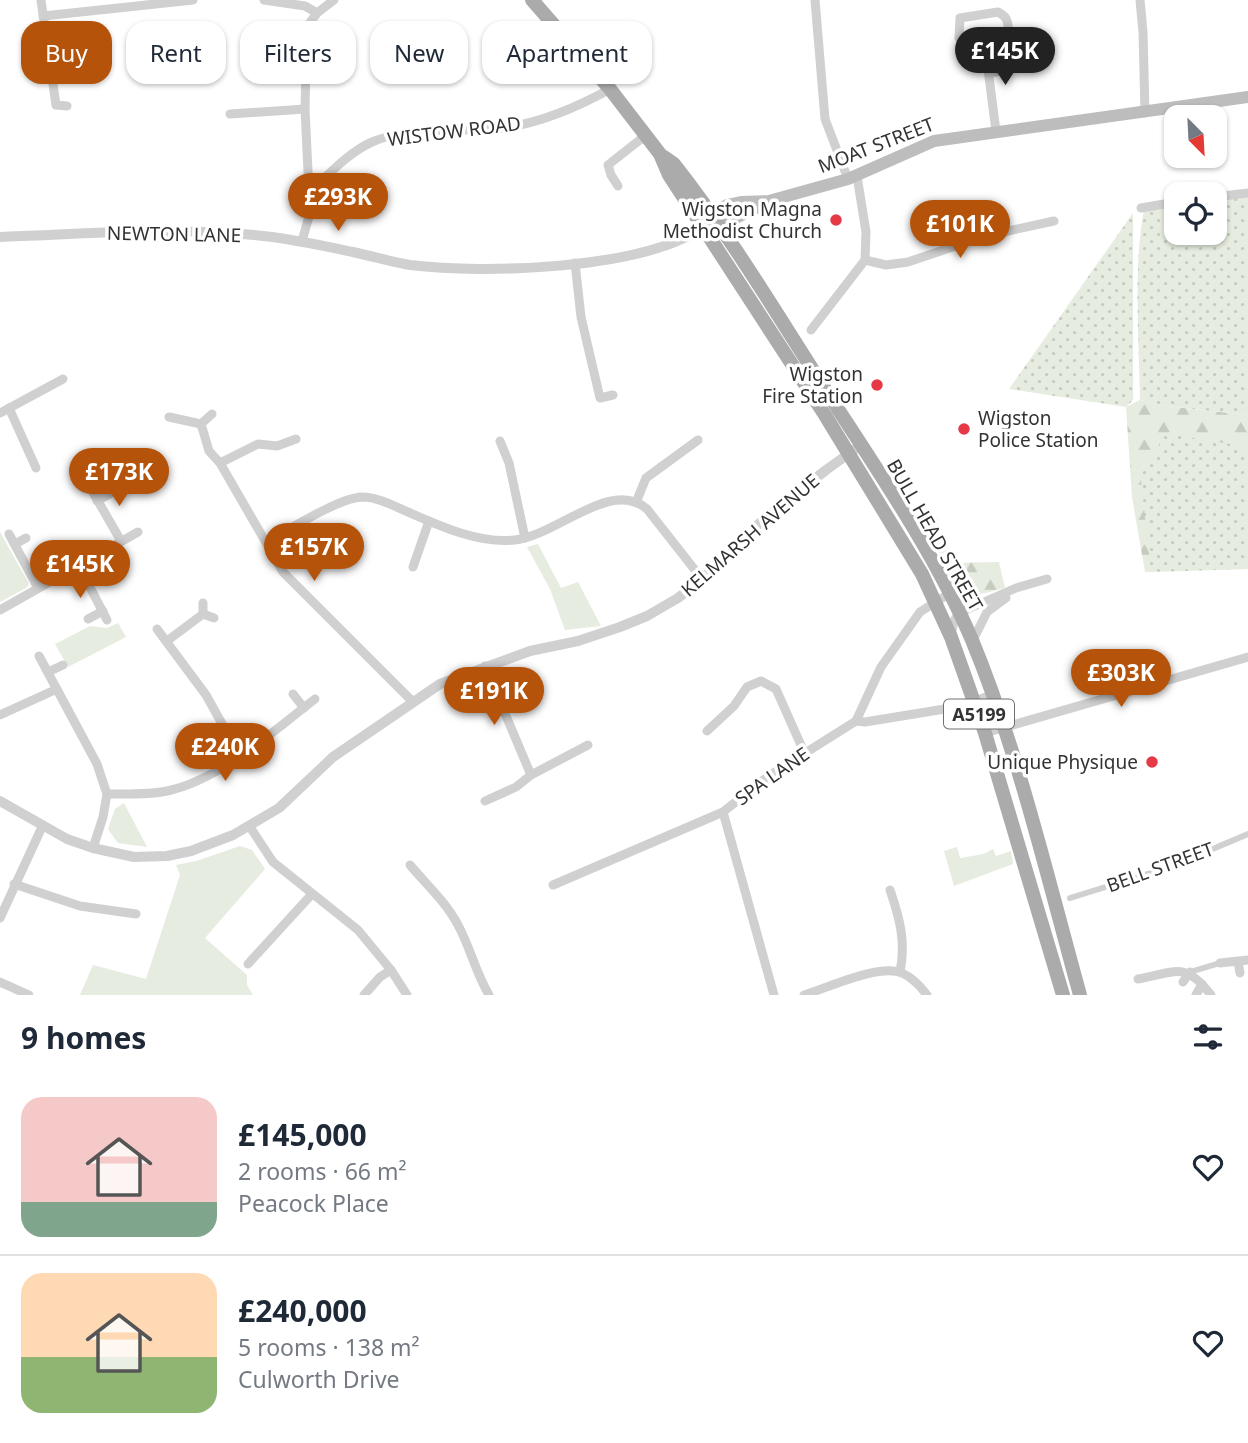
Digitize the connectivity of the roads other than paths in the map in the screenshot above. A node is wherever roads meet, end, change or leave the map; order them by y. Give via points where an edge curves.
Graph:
1 (41, 0) edge
2 (193, 0) edge
3 (264, 0) edge
4 (334, 0) edge
5 (532, 0) edge
6 (815, 0) edge
7 (1140, 0) edge
8 (317, 13) junction
9 (43, 16) junction
10 (985, 46) junction
11 (1008, 70) dead end
12 (989, 73) junction
13 (610, 89) junction
14 (1248, 97) edge
15 (67, 106) dead end
16 (305, 109) junction
17 (1144, 113) junction
18 (230, 114) dead end
19 (996, 131) junction
20 (646, 135) junction
21 (660, 154) junction
22 (853, 178) junction
23 (618, 186) dead end
24 (310, 192) junction
25 (1248, 193) edge
26 (1227, 195) edge
27 (1164, 204) edge
28 (1141, 208) dead end
29 (709, 217) junction
30 (1055, 221) dead end
31 (0, 237) edge
32 (302, 241) junction
33 (865, 260) junction
34 (575, 263) junction
35 (811, 330) dead end
36 (63, 379) dead end
37 (613, 396) dead end
38 (5, 411) edge
39 (212, 414) dead end
40 (169, 417) dead end
41 (201, 424) junction
42 (296, 439) dead end
43 (698, 440) dead end
44 (500, 442) dead end
45 (855, 449) junction
46 (220, 463) junction
47 (36, 468) dead end
48 (91, 489) dead end
49 (111, 493) dead end
50 (637, 500) junction
51 (97, 501) junction
52 (429, 521) junction
53 (138, 532) dead end
54 (9, 534) dead end
55 (26, 538) dead end
56 (525, 538) junction
57 (121, 541) junction
58 (266, 542) junction
59 (15, 544) junction
60 (79, 566) junction
61 (413, 567) dead end
62 (702, 579) junction
63 (38, 588) junction
64 (950, 593) junction
65 (935, 602) junction
66 (202, 603) dead end
67 (0, 610) edge
68 (959, 613) junction
69 (203, 614) junction
70 (214, 618) dead end
71 (88, 619) dead end
72 (157, 629) dead end
73 (951, 637) junction
74 (167, 641) junction
75 (972, 642) junction
76 (39, 656) dead end
77 (1248, 657) edge
78 (64, 665) dead end
79 (485, 666) junction
80 (48, 672) junction
81 (57, 689) junction
82 (293, 694) dead end
83 (992, 695) junction
84 (316, 699) dead end
85 (412, 701) junction
86 (974, 701) junction
87 (304, 708) junction
88 (0, 715) edge
89 (856, 721) junction
90 (1004, 727) junction
91 (707, 732) dead end
92 (985, 733) junction
93 (588, 745) dead end
94 (804, 752) junction
95 (240, 756) junction
96 (531, 775) junction
97 (107, 794) junction
98 (0, 801) edge
99 (485, 801) dead end
100 (723, 812) junction
101 (42, 827) junction
102 (250, 827) junction
103 (1248, 834) edge
104 (93, 848) junction
105 (410, 865) dead end
106 (14, 884) junction
107 (553, 885) dead end
108 (890, 890) dead end
109 (312, 894) junction
110 (1070, 898) dead end
111 (136, 914) dead end
112 (0, 918) edge
113 (1243, 961) edge
114 (1220, 963) joint
115 (248, 964) dead end
116 (391, 970) junction
117 (900, 972) junction
118 (1190, 972) junction
119 (1240, 973) dead end
120 (1138, 979) dead end
121 (0, 982) edge
122 (1183, 982) dead end
123 (1202, 984) junction
124 (29, 995) edge
125 (365, 995) edge
126 (407, 995) edge
127 (489, 995) edge
128 (774, 995) edge
129 (804, 995) edge
130 (927, 995) edge
131 (1063, 995) edge
132 (1080, 995) edge
133 (1196, 995) edge
134 (1211, 995) edge

1 - 9 street
2 - 9 street
3 - 8 street via 305,6
4 - 8 street
5 - 13 main road
6 - 22 street via 825,119
7 - 17 street
8 - 16 street via 309,24
9 - 15 street via 52,106
10 - 10 street via 964,45 959,38 960,18 998,12 1005,16 1008,40
10 - 12 street
11 - 12 street
12 - 19 street
13 - 20 main road
13 - 24 street, WISTOW ROAD via 574,108 532,121 497,128 408,133 372,142
14 - 17 main road, MOAT STREET
16 - 18 street
16 - 24 street
17 - 19 main road, MOAT STREET
19 - 22 main road, MOAT STREET via 934,141
20 - 21 main road
20 - 23 street via 608,165
21 - 29 main road via 674,164
21 - 29 main road via 685,200
22 - 29 main road, MOAT STREET via 769,201 727,205
22 - 33 street via 866,232
24 - 32 street
25 - 26 street
27 - 28 street
29 - 34 street, NEWTON LANE via 690,237 678,242
29 - 45 main road, BULL HEAD STREET / A5199 via 732,243
29 - 45 main road, BULL HEAD STREET / A5199 via 730,266 772,334
30 - 33 street via 985,236 908,262 886,265
31 - 32 street, NEWTON LANE via 201,232
32 - 34 street, NEWTON LANE via 407,264 458,269
33 - 35 street
34 - 37 street via 596,386 600,398
36 - 38 street
38 - 47 street
39 - 41 street
40 - 41 street
41 - 46 street via 209,451
42 - 46 street via 277,446 258,444
43 - 50 street via 646,478
44 - 56 street
45 - 62 street, KELMARSH AVENUE via 765,518
45 - 64 main road, BULL HEAD STREET / A5199
45 - 65 main road, BULL HEAD STREET / A5199
46 - 58 street
48 - 51 street
49 - 51 street
50 - 56 street via 603,502
50 - 62 street
51 - 57 street
52 - 56 street via 468,535
52 - 58 street via 362,497 340,503
52 - 61 street
53 - 57 street
54 - 59 street
55 - 59 street
57 - 60 street
58 - 85 street via 283,572
59 - 63 street
60 - 63 street
60 - 71 street via 105,615
62 - 79 street, KELMARSH AVENUE via 678,598 620,627
63 - 67 street
64 - 65 street
64 - 68 main road, BULL HEAD STREET / A5199
65 - 73 main road, BULL HEAD STREET / A5199
65 - 89 street via 920,612 881,667
66 - 69 street
68 - 73 street
68 - 75 main road, BULL HEAD STREET / A5199
68 - 75 street via 1016,589 1047,582 1003,598 987,612
69 - 70 street
69 - 74 street
72 - 74 street
73 - 86 main road, BULL HEAD STREET / A5199
74 - 95 street via 206,695
75 - 83 main road, BULL HEAD STREET / A5199
76 - 80 street
77 - 90 street
78 - 80 street
79 - 85 street, KELMARSH AVENUE
79 - 96 street
80 - 81 street
81 - 88 street
81 - 97 street via 97,764
82 - 87 street
83 - 86 street
83 - 90 main road, BULL HEAD STREET / A5199
84 - 87 street
85 - 102 street, KELMARSH AVENUE via 333,757 279,808
86 - 89 street
86 - 92 main road, BULL HEAD STREET / A5199
87 - 95 street
89 - 94 street, SPA LANE
90 - 92 street
90 - 132 main road, BULL HEAD STREET / A5199
91 - 94 street via 747,687 761,681 776,689
92 - 131 main road, BULL HEAD STREET / A5199
93 - 96 street
94 - 100 street, SPA LANE
95 - 97 street via 196,782 166,792
96 - 99 street
97 - 104 street
98 - 101 street, KELMARSH AVENUE
100 - 107 street, SPA LANE
100 - 128 street
101 - 104 street, KELMARSH AVENUE
101 - 106 street
102 - 104 street, KELMARSH AVENUE via 167,856 134,857
102 - 109 street via 273,862
103 - 110 street, BELL STREET via 1170,867
105 - 127 street via 451,912
106 - 111 street via 80,906
106 - 112 street
108 - 117 street via 902,926
109 - 115 street
109 - 116 street via 358,930
113 - 114 street
113 - 119 street
114 - 118 street
116 - 125 street
116 - 126 street
117 - 129 street via 868,974
117 - 130 street
118 - 120 street
118 - 122 street
118 - 123 street
121 - 124 street
123 - 133 street
123 - 134 street

